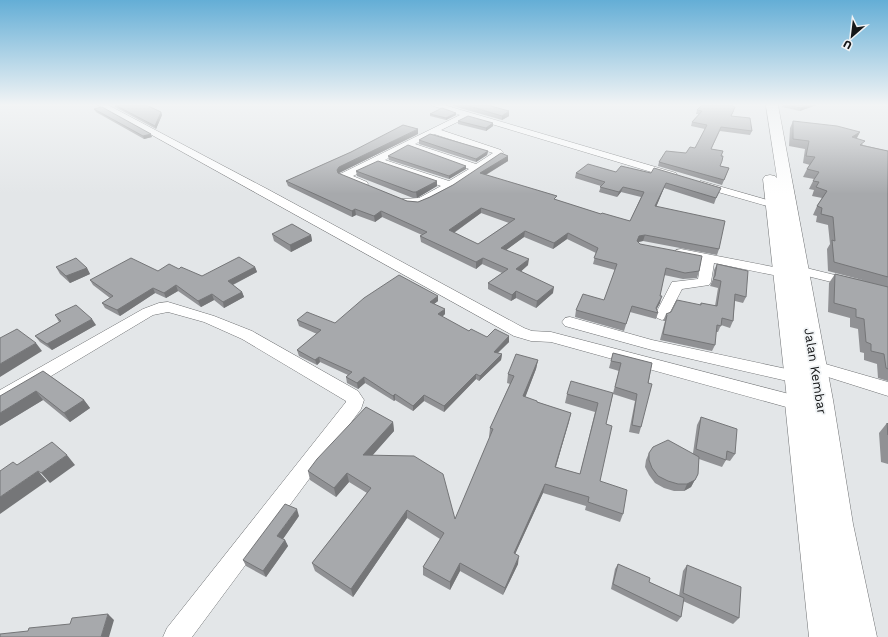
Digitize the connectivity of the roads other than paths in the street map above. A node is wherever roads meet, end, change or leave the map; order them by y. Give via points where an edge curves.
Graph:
1 (158, 135) edge
2 (426, 135) edge
3 (445, 135) edge
4 (533, 135) edge
5 (763, 135) edge
6 (775, 135) edge
7 (406, 144) junction
8 (377, 160) junction
9 (477, 168) junction
10 (450, 185) junction
11 (375, 189) edge
12 (396, 198) edge
13 (768, 204) junction
14 (671, 251) edge
15 (708, 258) junction
16 (786, 271) junction
17 (888, 292) edge
18 (662, 315) dead end
19 (570, 322) dead end
20 (806, 387) junction
21 (888, 389) edge
22 (0, 398) edge
23 (176, 637) edge
24 (827, 637) edge
25 (859, 637) edge

1 - 20 street via 519,332
2 - 7 street
3 - 9 street via 498,152 498,155
4 - 13 street
5 - 13 main road, Jalan Kembar
6 - 16 main road, Jalan Kembar
7 - 8 street
7 - 9 street
8 - 10 street
8 - 11 street via 344,176
9 - 10 street
10 - 12 street via 418,203
13 - 16 main road, Jalan Kembar
14 - 15 street
15 - 16 street
15 - 18 street via 704,282 677,285
16 - 17 street
16 - 20 main road, Jalan Kembar
19 - 20 street
20 - 21 street
20 - 24 main road, Jalan Kembar
20 - 25 main road, Jalan Kembar via 838,524
22 - 23 street via 148,312 164,307 201,317 247,335 355,400 355,404

